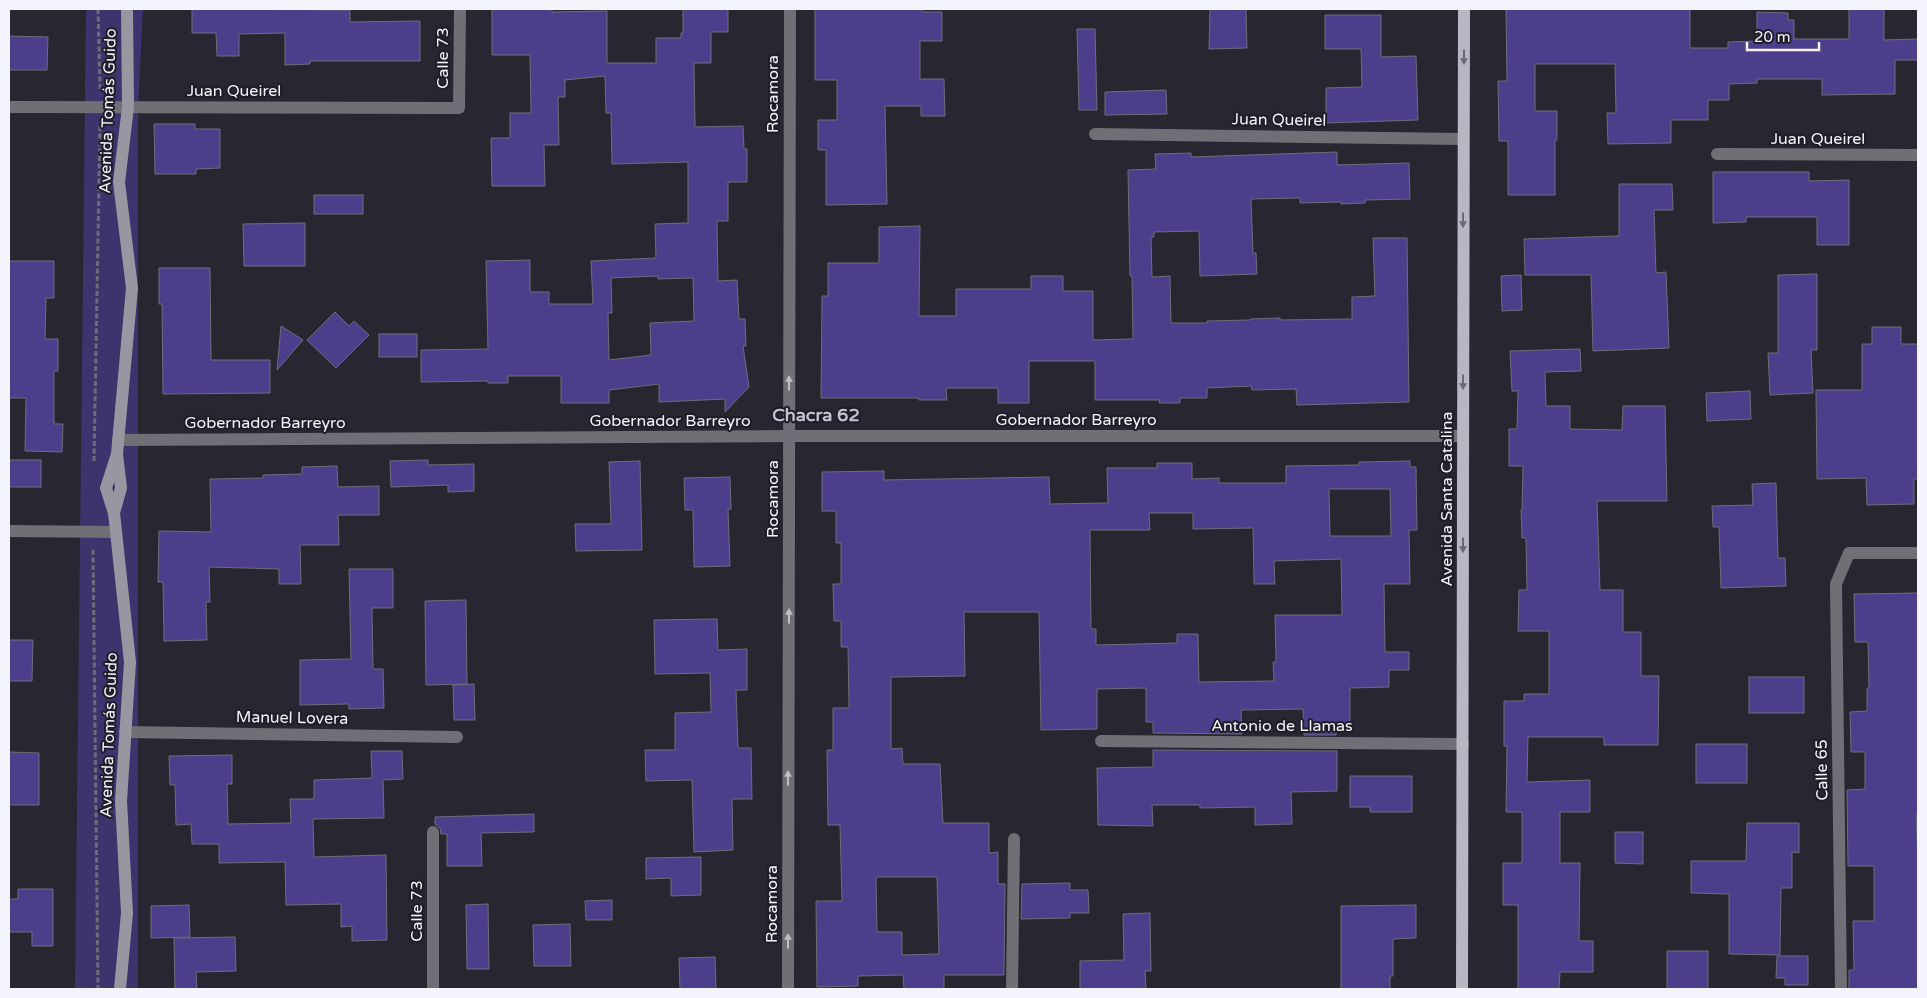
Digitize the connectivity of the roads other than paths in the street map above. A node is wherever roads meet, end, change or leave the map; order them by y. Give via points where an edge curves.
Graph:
1 (127, 9) edge
2 (460, 9) edge
3 (790, 9) edge
4 (1464, 9) edge
5 (9, 107) edge
6 (128, 108) junction
7 (459, 108) joint
8 (1094, 134) dead end
9 (1463, 138) junction
10 (1717, 154) dead end
11 (1918, 155) edge
12 (789, 436) junction
13 (1463, 436) junction
14 (118, 440) junction
15 (9, 531) edge
16 (115, 532) junction
17 (1918, 553) edge
18 (125, 732) junction
19 (457, 737) dead end
20 (1101, 741) dead end
21 (1463, 744) junction
22 (433, 832) dead end
23 (1014, 839) dead end
24 (120, 989) edge
25 (433, 989) edge
26 (788, 989) edge
27 (1012, 989) edge
28 (1462, 989) edge
29 (1841, 989) edge

1 - 6 main road, Avenida Tomás Guido
2 - 7 street, Calle 73
12 -> 3 street, Rocamora
4 -> 9 main road, Avenida Santa Catalina
5 - 6 street, Juan Queirel
6 - 7 street, Juan Queirel
6 - 14 main road, Avenida Tomás Guido via 119,182 132,288
8 - 9 street, Juan Queirel
9 -> 13 main road, Avenida Santa Catalina
10 - 11 street, Juan Queirel
12 - 13 street, Gobernador Barreyro
12 - 14 street, Gobernador Barreyro
26 -> 12 street, Rocamora
13 -> 21 main road, Avenida Santa Catalina
14 - 16 main road, Avenida Tomás Guido via 106,488 114,513
15 - 16 street
16 - 18 main road, Avenida Tomás Guido via 130,662
17 - 29 street, Calle 65 via 1849,553 1836,584
18 - 19 street, Manuel Lovera
18 - 24 main road, Avenida Tomás Guido via 120,801 127,914
20 - 21 street, Antonio de Llamas
21 - 28 main road, Avenida Santa Catalina
22 - 25 street, Calle 73
23 - 27 street

